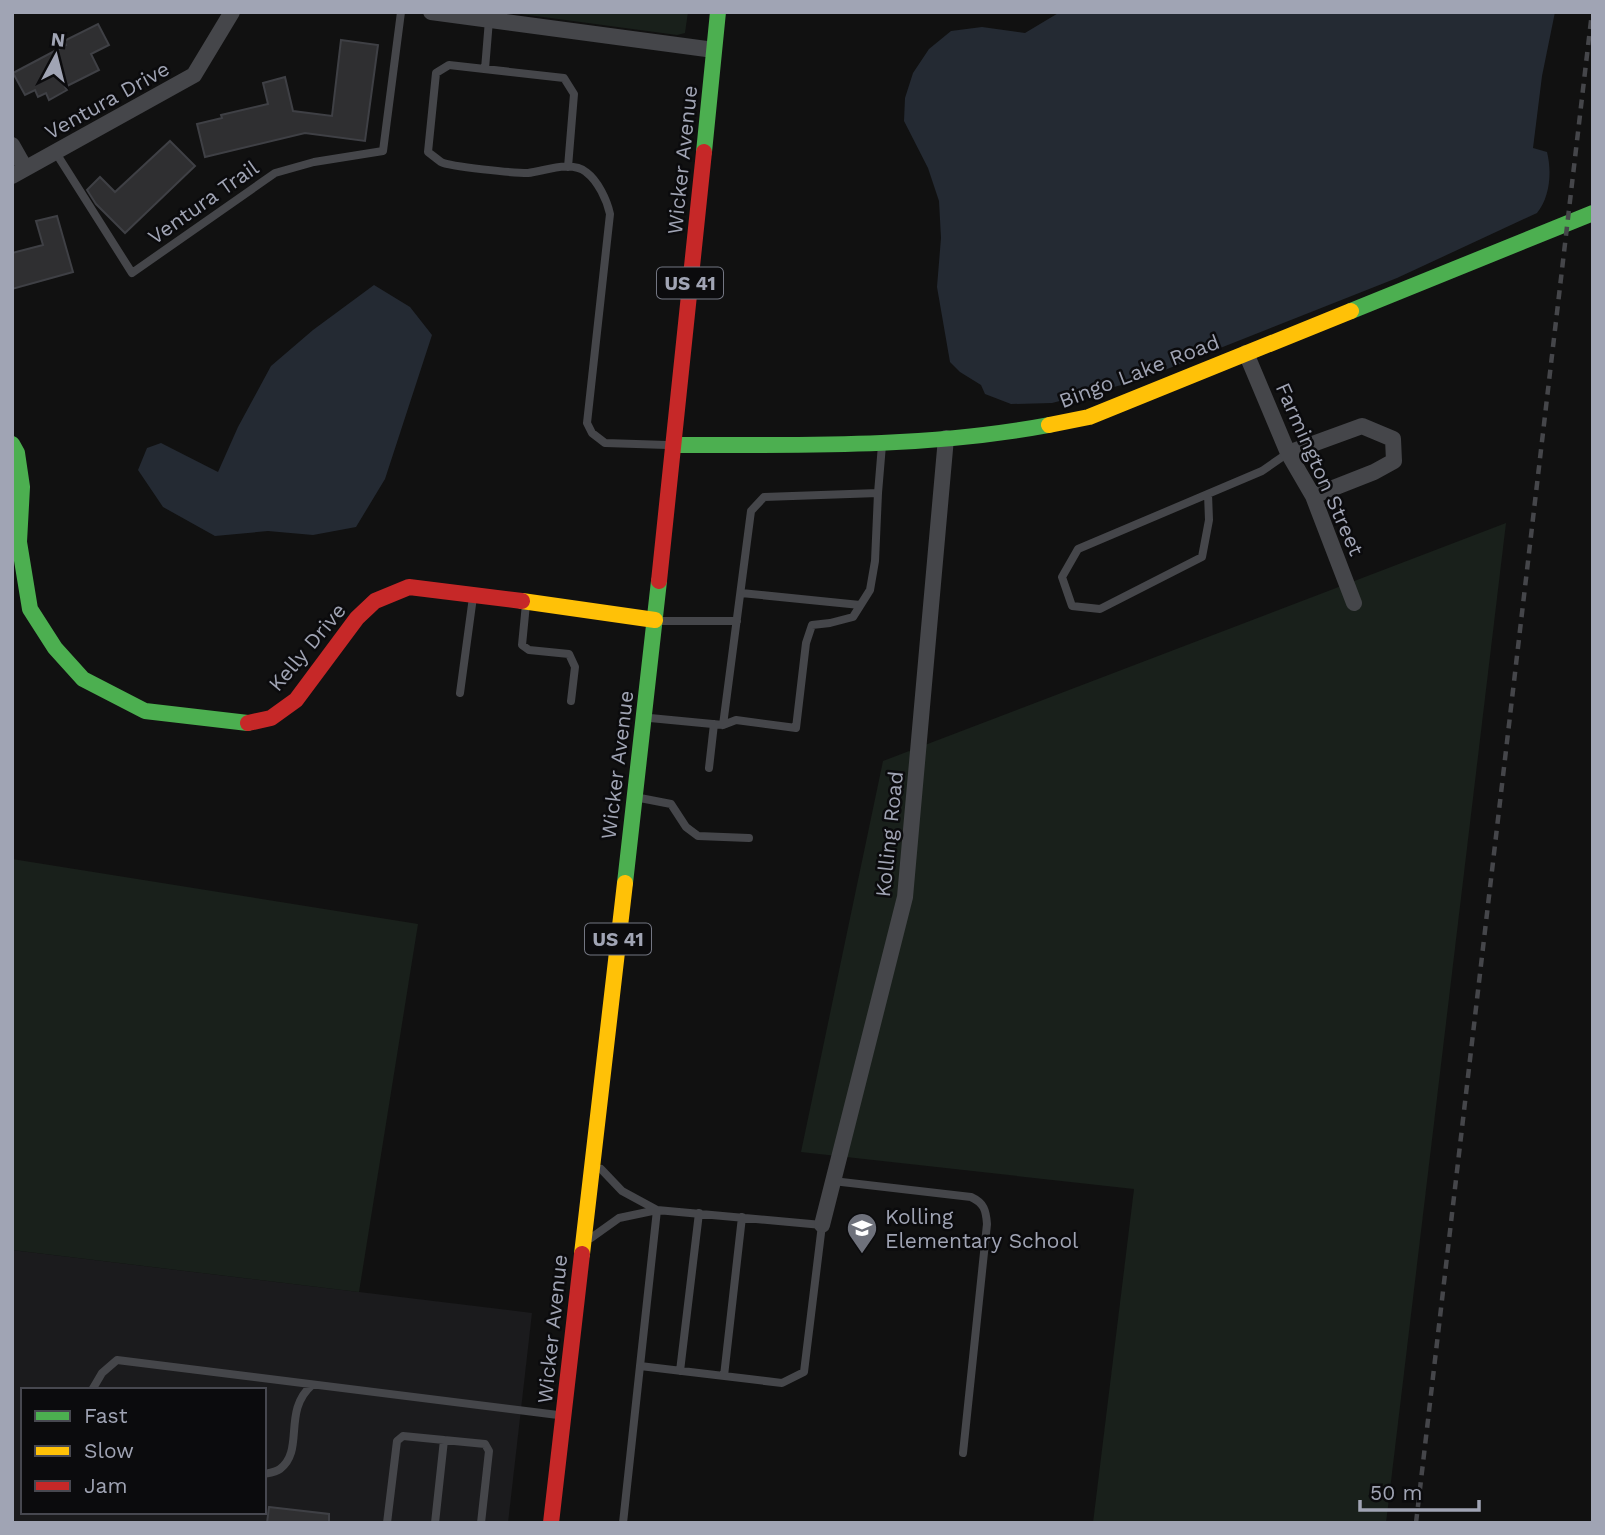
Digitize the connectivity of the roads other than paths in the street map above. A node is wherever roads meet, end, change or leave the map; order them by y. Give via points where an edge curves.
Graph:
1 (232, 12) edge
2 (401, 12) edge
3 (431, 12) edge
4 (718, 12) edge
5 (489, 16) edge
6 (714, 50) junction
7 (485, 69) junction
8 (12, 145) edge
9 (56, 153) junction
10 (568, 167) junction
11 (19, 172) edge
12 (1593, 213) edge
13 (1246, 353) junction
14 (946, 438) junction
15 (883, 441) junction
16 (12, 444) edge
17 (674, 445) junction
18 (1288, 453) junction
19 (878, 494) junction
20 (1208, 494) junction
21 (1312, 496) junction
22 (741, 593) junction
23 (473, 594) junction
24 (526, 601) junction
25 (1354, 603) dead end
26 (860, 605) junction
27 (654, 620) junction
28 (737, 621) junction
29 (460, 693) dead end
30 (571, 701) dead end
31 (643, 717) junction
32 (714, 724) junction
33 (723, 724) junction
34 (709, 768) dead end
35 (634, 797) junction
36 (748, 838) dead end
37 (593, 1161) junction
38 (833, 1181) junction
39 (657, 1210) junction
40 (699, 1213) junction
41 (742, 1217) junction
42 (822, 1225) junction
43 (583, 1244) junction
44 (640, 1366) junction
45 (680, 1371) junction
46 (724, 1376) junction
47 (312, 1385) junction
48 (93, 1388) edge
49 (564, 1415) junction
50 (444, 1440) junction
51 (963, 1453) dead end
52 (266, 1473) edge
53 (387, 1523) edge
54 (435, 1523) edge
55 (481, 1523) edge
56 (551, 1523) edge
57 (623, 1523) edge

1 - 9 street, Ventura Drive via 194,75
2 - 9 lane, Ventura Trail via 383,151 275,173 132,273
3 - 5 street
4 - 6 main road, Wicker Avenue / US 41
5 - 6 street
5 - 7 lane
6 - 17 main road, Wicker Avenue / US 41
7 - 10 lane via 564,79 574,94
7 - 10 lane via 449,65 436,73 428,152 443,163 525,173
8 - 11 street
9 - 11 street, Ventura Drive
10 - 17 lane via 587,172 611,214 587,423 605,443
12 - 13 main road, Bingo Lake Road
13 - 14 main road, Bingo Lake Road via 1089,417
13 - 18 street, Farmington Street
14 - 15 main road, Bingo Lake Road
14 - 38 street, Kolling Road via 905,897
15 - 17 main road, Bingo Lake Road
15 - 19 lane
16 - 23 main road, Kelly Drive via 18,453 22,487 19,541 30,609 55,648 83,679 145,711 243,724 271,718 296,700 374,601 409,587
17 - 27 main road, Wicker Avenue / US 41
18 - 20 lane via 1262,471
18 - 21 street, Farmington Street
18 - 21 street via 1362,426 1393,439 1394,461
19 - 22 lane via 764,498 751,511
19 - 26 lane via 875,561 870,590
20 - 20 lane via 1078,549 1062,577 1072,606 1100,609 1202,557
21 - 25 street, Farmington Street
22 - 26 lane
22 - 28 lane
23 - 24 main road, Kelly Drive
23 - 29 lane
24 - 27 main road, Kelly Drive
24 - 30 lane via 522,645 528,650 569,654 575,667
26 - 33 lane via 853,617 812,625 796,728 736,720
27 - 28 lane
27 - 31 main road, Wicker Avenue / US 41
28 - 33 lane
31 - 32 lane
31 - 35 main road, Wicker Avenue / US 41
32 - 33 lane
32 - 34 lane
35 - 36 lane via 671,804 698,836
35 - 37 main road, Wicker Avenue / US 41
37 - 39 lane via 622,1191
37 - 43 main road, Wicker Avenue / US 41
38 - 42 street, Kolling Road
38 - 51 lane via 971,1197 986,1211
39 - 40 lane
39 - 43 lane via 620,1218
39 - 44 lane
40 - 41 lane
40 - 45 lane
41 - 42 lane
41 - 46 lane
42 - 46 lane via 804,1372 782,1383
43 - 49 main road, Wicker Avenue / US 41
44 - 45 lane
44 - 57 lane
45 - 46 lane
47 - 48 lane via 117,1360
47 - 49 lane
47 - 52 lane via 298,1400 290,1454 280,1469
49 - 56 main road, Wicker Avenue / US 41
50 - 53 lane via 402,1436 397,1441
50 - 54 lane
50 - 55 lane via 485,1444 489,1451

